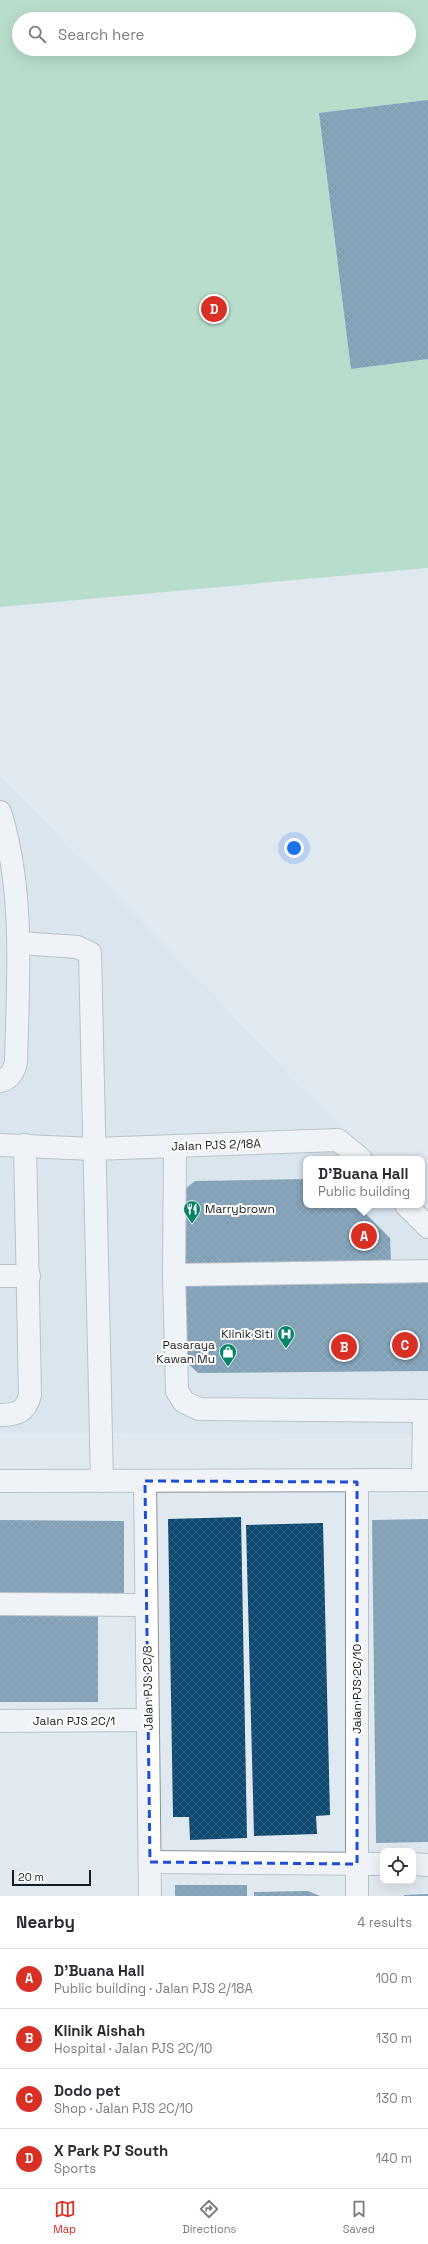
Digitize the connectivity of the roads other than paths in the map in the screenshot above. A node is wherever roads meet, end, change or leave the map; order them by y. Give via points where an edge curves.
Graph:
1 (0, 812) edge
2 (19, 943) junction
3 (0, 1081) edge
4 (25, 1144) junction
5 (0, 1145) edge
6 (175, 1147) junction
7 (94, 1149) junction
8 (358, 1156) edge
9 (409, 1208) edge
10 (428, 1227) edge
11 (428, 1271) edge
12 (0, 1276) edge
13 (29, 1276) junction
14 (174, 1276) junction
15 (426, 1411) edge
16 (0, 1415) edge
17 (426, 1480) edge
18 (0, 1481) edge
19 (102, 1481) junction
20 (145, 1481) junction
21 (357, 1482) junction
22 (0, 1604) edge
23 (146, 1605) junction
24 (148, 1720) junction
25 (0, 1721) edge
26 (150, 1862) junction
27 (357, 1864) junction
28 (380, 1864) edge
29 (416, 1864) edge
30 (428, 1864) edge
31 (150, 1896) edge
32 (357, 1896) edge

1 - 2 street via 13,871
2 - 3 street via 16,1062 10,1076
2 - 7 street via 77,947 90,953
4 - 5 street, Jalan PJS 2/18A
4 - 7 street, Jalan PJS 2/18A
4 - 13 street
6 - 7 street, Jalan PJS 2/18A
6 - 8 street, Jalan PJS 2/18A via 338,1140
6 - 14 street
7 - 19 street
9 - 10 street
11 - 14 street
12 - 13 street
13 - 16 street via 30,1395 23,1410 17,1414
14 - 15 street via 177,1391 184,1402 199,1409
15 - 17 street
17 - 21 street
18 - 19 street
19 - 20 street
20 - 21 street
20 - 23 street, Jalan PJS 2C/8
21 - 27 street, Jalan PJS 2C/10
22 - 23 street
23 - 24 street, Jalan PJS 2C/8
24 - 25 street, Jalan PJS 2C/1
24 - 26 street, Jalan PJS 2C/8
26 - 27 street
26 - 31 street, Jalan PJS 2C/8
27 - 28 street
27 - 32 street, Jalan PJS 2C/10
29 - 30 street

